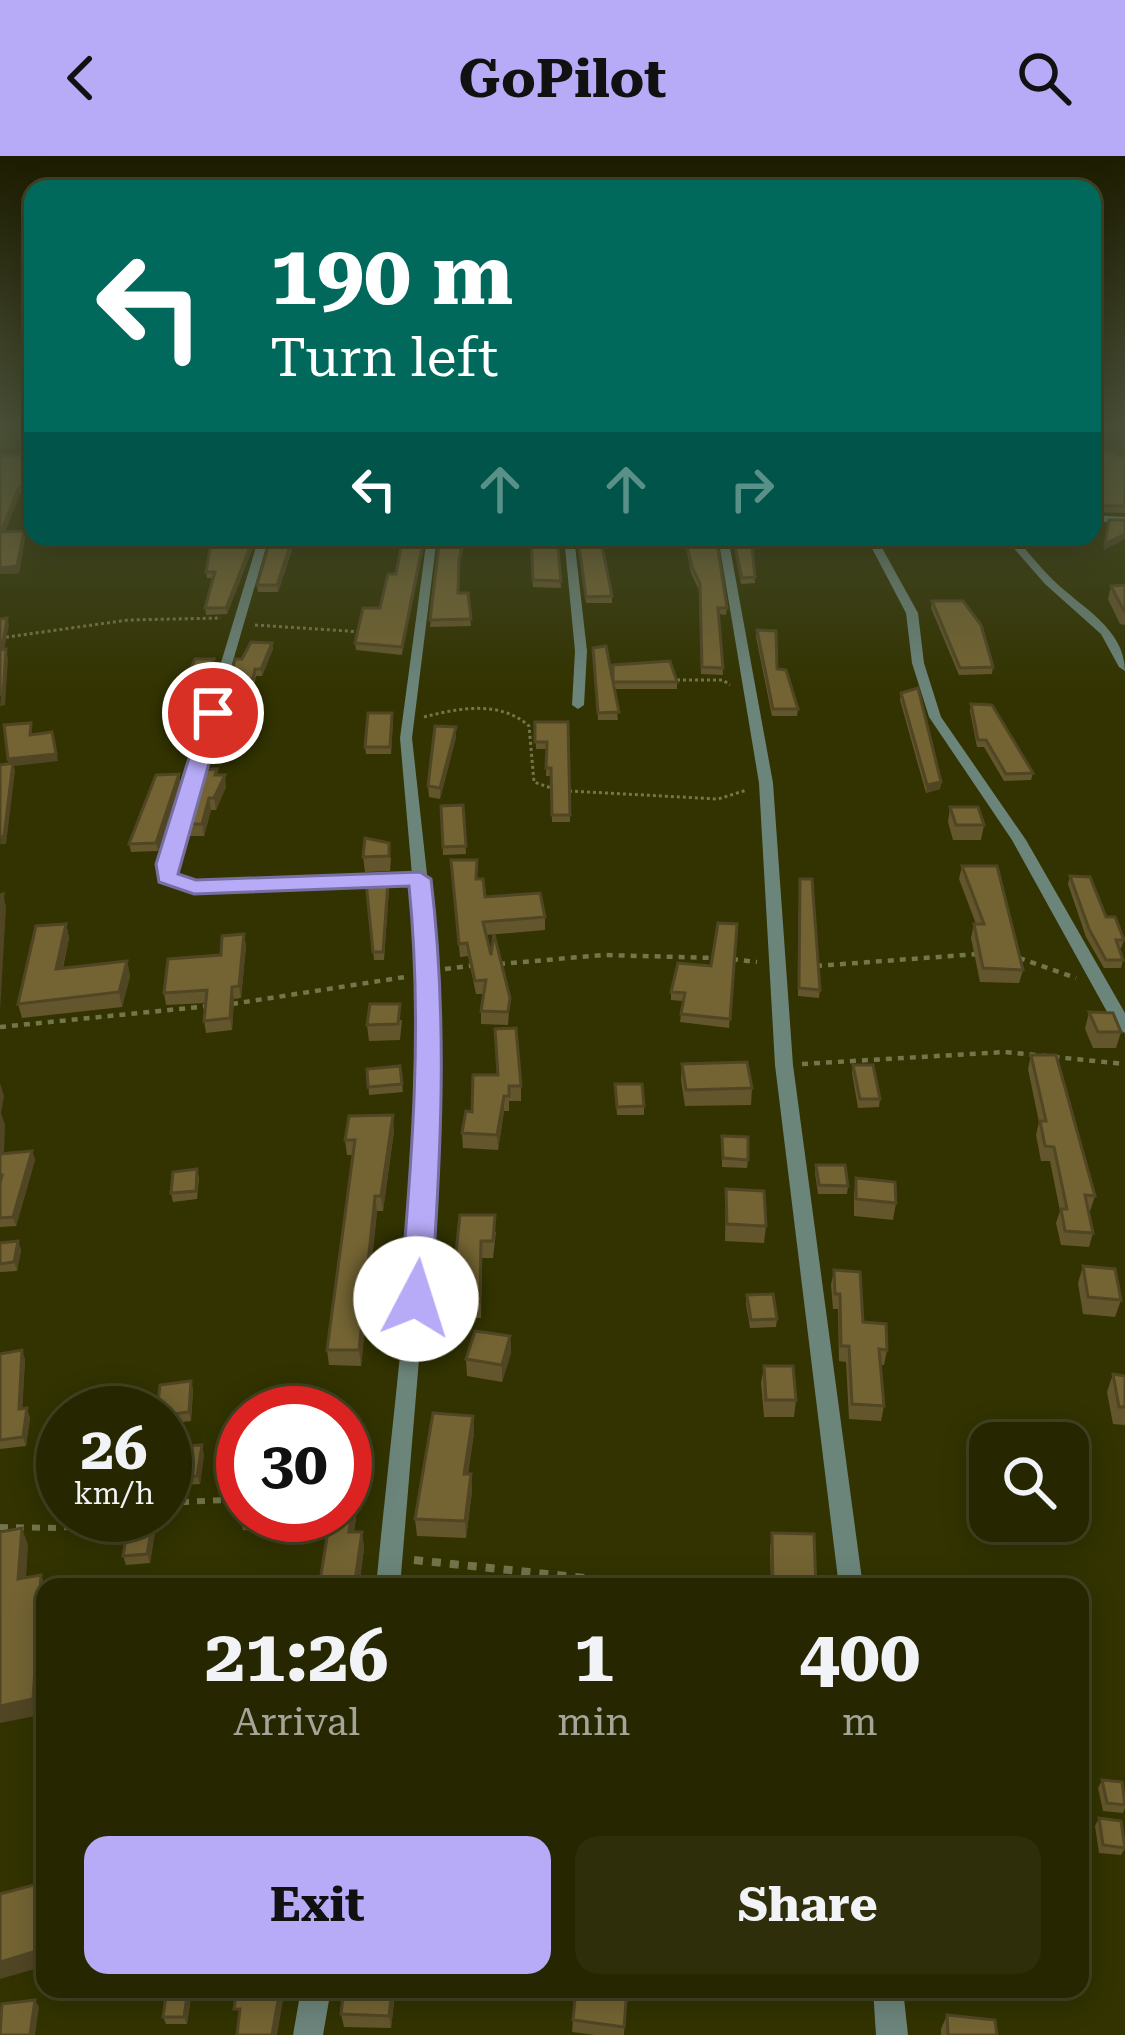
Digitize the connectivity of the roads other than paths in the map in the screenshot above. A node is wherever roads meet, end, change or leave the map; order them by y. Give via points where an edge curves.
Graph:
1 (262, 546) edge
2 (431, 546) edge
3 (570, 546) edge
4 (725, 546) edge
5 (876, 546) edge
6 (1017, 546) edge
7 (1125, 667) edge
8 (578, 705) dead end
9 (420, 879) junction
10 (1125, 1028) edge
11 (389, 1578) edge
12 (850, 1578) edge
13 (314, 1998) edge
14 (889, 1998) edge
15 (308, 2034) edge
16 (892, 2035) edge

1 - 9 street via 167,877 194,887
2 - 9 street via 409,725
3 - 8 street
4 - 12 street via 766,784 784,1065
5 - 10 street via 912,613 935,717 1019,840
6 - 7 street via 1106,632
9 - 11 street via 429,1132
13 - 15 street
14 - 16 street

